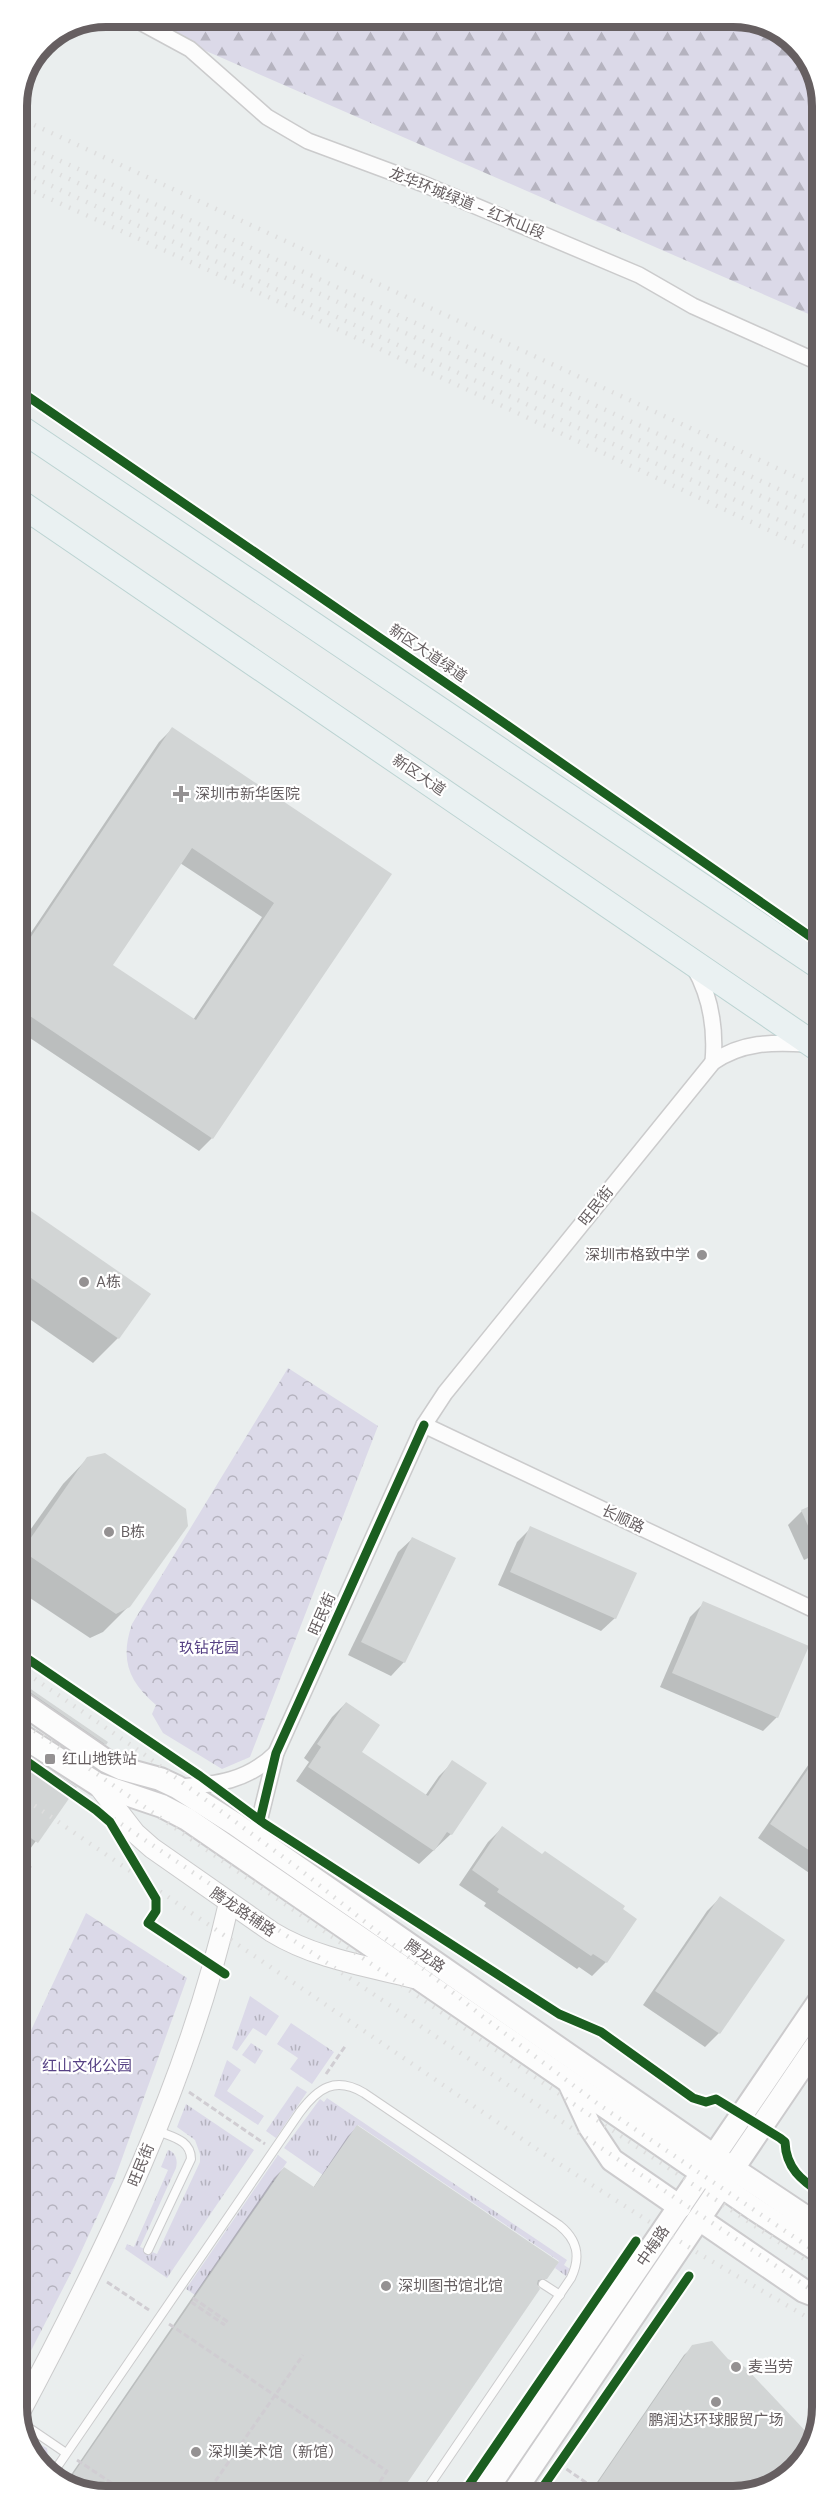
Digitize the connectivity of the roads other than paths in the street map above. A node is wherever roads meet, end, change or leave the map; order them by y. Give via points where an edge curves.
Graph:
1 (151, 27) edge
2 (812, 359) edge
3 (27, 433) edge
4 (27, 508) edge
5 (690, 960) junction
6 (812, 961) edge
7 (812, 1044) edge
8 (812, 1046) edge
9 (713, 1062) junction
10 (424, 1425) junction
11 (812, 1608) edge
12 (27, 1707) edge
13 (27, 1739) edge
14 (276, 1753) junction
15 (97, 1784) junction
16 (177, 1787) junction
17 (255, 1838) junction
18 (229, 1903) junction
19 (424, 1981) junction
20 (812, 2012) edge
21 (812, 2052) edge
22 (568, 2081) junction
23 (155, 2130) junction
24 (708, 2165) junction
25 (727, 2178) junction
26 (680, 2207) junction
27 (699, 2219) junction
28 (812, 2223) edge
29 (812, 2245) edge
30 (148, 2250) dead end
31 (543, 2284) dead end
32 (812, 2294) edge
33 (560, 2295) junction
34 (27, 2400) edge
35 (30, 2428) edge
36 (66, 2453) junction
37 (56, 2468) edge
38 (429, 2486) edge
39 (489, 2486) edge
40 (517, 2486) edge

1 - 2 street, 龙华环城绿道 - 红木山段 via 190,49 267,117 308,141 421,183 639,275 693,306
3 - 6 main road
4 - 5 main road, 新区大道
5 - 7 main road, 新区大道
5 - 9 street via 702,980 713,1021
8 - 9 street via 748,1045
9 - 10 street, 旺民街
10 - 11 street, 长顺路
10 - 14 street, 旺民街
12 - 16 main road, 腾龙路 via 106,1761
13 - 15 main road, 腾龙路
14 - 16 street via 249,1775
14 - 17 street, 旺民街
15 - 18 street, 腾龙路辅路 via 135,1833
15 - 19 main road, 腾龙路 via 162,1806 187,1819
16 - 17 main road, 腾龙路
17 - 24 main road, 腾龙路
18 - 19 street, 腾龙路辅路 via 290,1943 312,1952
18 - 23 street, 旺民街 via 214,1967
19 - 22 main road, 腾龙路
20 - 24 main road, 中梅路
21 - 25 main road, 中梅路
22 - 24 main road, 腾龙路
22 - 26 main road via 590,2127 612,2160
23 - 30 lane via 186,2144 190,2159
23 - 34 street, 旺民街 via 85,2287
24 - 25 main road, 腾龙路
24 - 26 main road, 中梅路
25 - 27 main road, 中梅路
25 - 28 main road, 腾龙路
25 - 29 main road, 腾龙路
26 - 39 main road, 中梅路
27 - 32 main road
27 - 40 main road, 中梅路
31 - 33 lane
33 - 36 lane via 578,2258 577,2248 566,2231 364,2092 347,2085 326,2087 306,2103
33 - 38 lane
35 - 36 lane
36 - 37 lane

